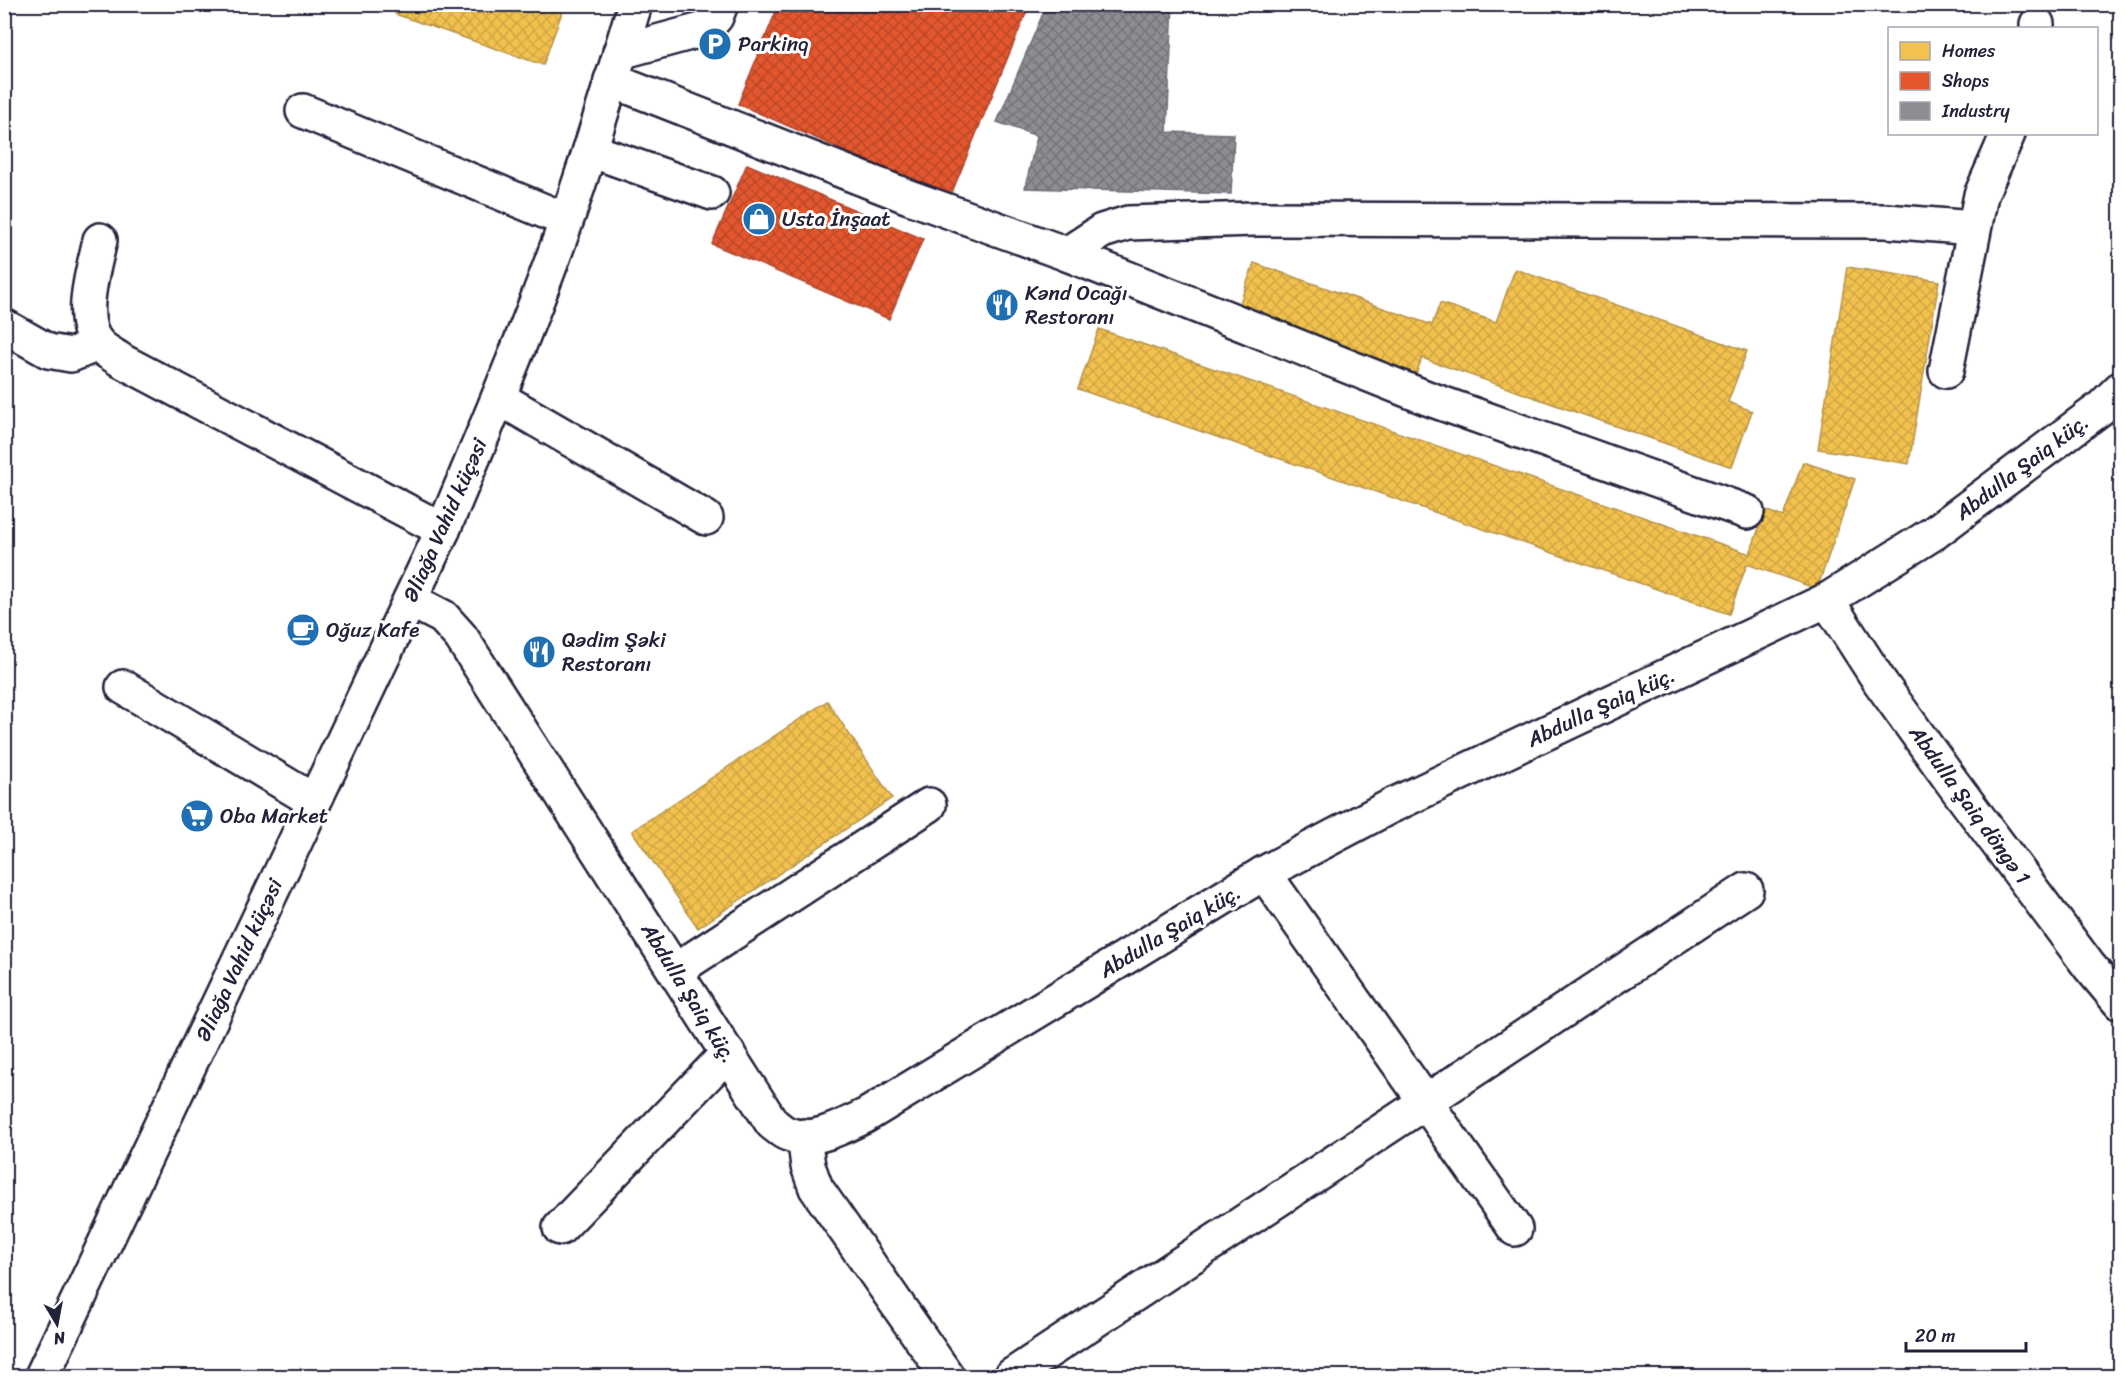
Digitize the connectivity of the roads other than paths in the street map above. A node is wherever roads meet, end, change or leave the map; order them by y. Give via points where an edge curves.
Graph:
1 (634, 4) edge
2 (721, 4) edge
3 (616, 66) junction
4 (303, 111) dead end
5 (2008, 135) edge
6 (590, 150) junction
7 (712, 193) dead end
8 (566, 220) junction
9 (1974, 228) junction
10 (100, 240) dead end
11 (1067, 254) junction
12 (4, 326) edge
13 (98, 344) junction
14 (1946, 371) dead end
15 (2121, 389) edge
16 (499, 398) junction
17 (1747, 512) dead end
18 (706, 518) dead end
19 (443, 531) junction
20 (410, 600) junction
21 (1827, 600) junction
22 (123, 687) dead end
23 (314, 801) junction
24 (929, 805) dead end
25 (1264, 873) junction
26 (1746, 890) dead end
27 (675, 970) junction
28 (2121, 1003) edge
29 (728, 1053) junction
30 (1425, 1102) junction
31 (804, 1136) junction
32 (560, 1228) dead end
33 (1515, 1229) dead end
34 (42, 1377) edge
35 (947, 1377) edge
36 (1011, 1377) edge

1 - 3 street, Əliağa Vahid küçəsi
2 - 3 street via 705,29
3 - 6 street, Əliağa Vahid küçəsi
3 - 11 street via 909,197
4 - 8 street
5 - 9 street via 1981,195
6 - 7 street
6 - 8 street, Əliağa Vahid küçəsi
8 - 16 street, Əliağa Vahid küçəsi
9 - 11 street via 1886,221 1254,219 1128,223 1102,231
9 - 14 street
10 - 13 street via 87,322
11 - 17 street via 1427,398
12 - 13 street via 48,351 71,355
13 - 19 street via 122,361
15 - 21 street, Abdulla Şaiq küç. via 1934,533
16 - 18 street
16 - 19 street, Əliağa Vahid küçəsi
19 - 20 street, Əliağa Vahid küçəsi
20 - 23 street, Əliağa Vahid küçəsi
20 - 27 street, Abdulla Şaiq küç. via 443,617 461,637
21 - 25 street, Abdulla Şaiq küç. via 1391,806
21 - 28 street, Abdulla Şaiq döngə 1 via 1919,737 2089,966
22 - 23 street
23 - 34 street, Əliağa Vahid küçəsi
24 - 27 street
25 - 30 street
25 - 31 street, Abdulla Şaiq küç. via 865,1116 826,1134
26 - 30 street
27 - 29 street, Abdulla Şaiq küç.
29 - 31 street, Abdulla Şaiq küç. via 772,1123 789,1135
29 - 32 street
30 - 33 street
30 - 36 street
31 - 35 street via 816,1188

